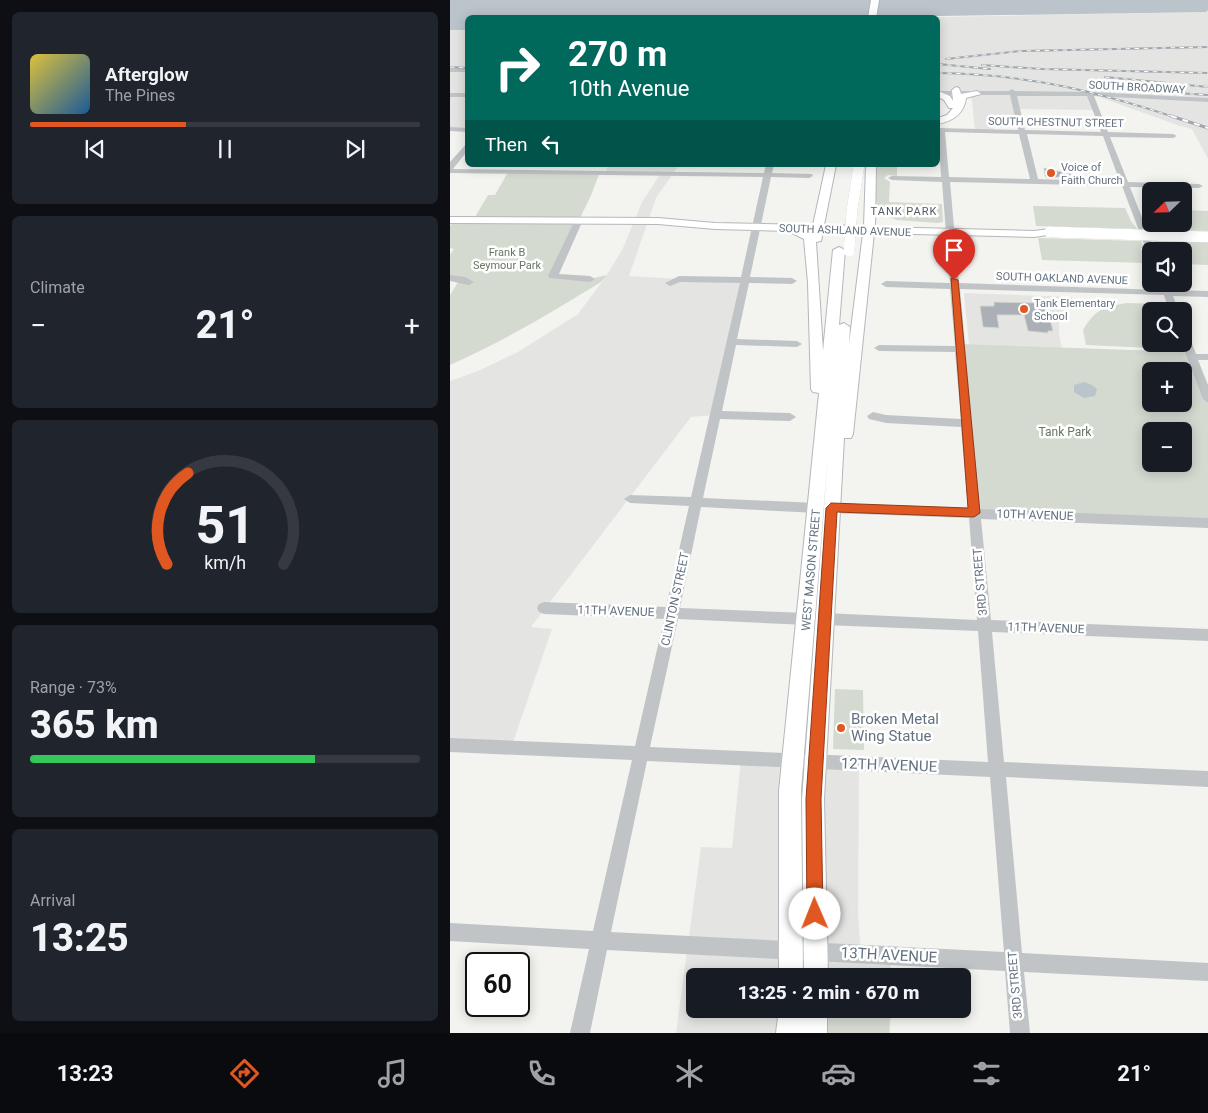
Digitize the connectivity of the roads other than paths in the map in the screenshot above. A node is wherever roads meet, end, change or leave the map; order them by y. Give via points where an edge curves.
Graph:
1 (875, 0) edge
2 (883, 0) edge
3 (872, 15) edge
4 (881, 15) edge
5 (450, 70) edge
6 (465, 70) edge
7 (940, 92) edge
8 (954, 92) junction
9 (940, 93) edge
10 (1012, 93) junction
11 (978, 94) junction
12 (1090, 94) junction
13 (450, 95) edge
14 (465, 95) edge
15 (1208, 100) edge
16 (956, 107) junction
17 (940, 114) edge
18 (940, 125) edge
19 (940, 127) edge
20 (450, 129) edge
21 (465, 130) edge
22 (1023, 132) junction
23 (1106, 135) junction
24 (1173, 136) dead end
25 (940, 142) edge
26 (465, 148) edge
27 (450, 167) edge
28 (770, 167) edge
29 (831, 167) edge
30 (850, 167) edge
31 (859, 167) edge
32 (871, 167) edge
33 (450, 171) edge
34 (768, 175) junction
35 (809, 176) dead end
36 (892, 178) dead end
37 (945, 179) junction
38 (1035, 182) junction
39 (1124, 184) junction
40 (1199, 186) dead end
41 (871, 200) junction
42 (450, 220) edge
43 (578, 220) junction
44 (757, 224) junction
45 (818, 226) junction
46 (918, 226) junction
47 (787, 228) junction
48 (870, 228) junction
49 (949, 230) junction
50 (1050, 232) joint
51 (1208, 237) edge
52 (1147, 242) edge
53 (844, 250) junction
54 (814, 268) junction
55 (450, 278) edge
56 (590, 279) dead end
57 (745, 280) junction
58 (792, 281) dead end
59 (469, 282) dead end
60 (670, 283) dead end
61 (886, 284) dead end
62 (954, 286) junction
63 (1142, 288) edge
64 (1192, 292) edge
65 (1208, 294) edge
66 (731, 342) junction
67 (797, 344) dead end
68 (879, 348) dead end
69 (960, 349) junction
70 (1190, 352) edge
71 (1192, 357) junction
72 (1208, 357) edge
73 (1208, 399) edge
74 (715, 415) junction
75 (873, 416) dead end
76 (790, 417) dead end
77 (966, 422) junction
78 (630, 500) dead end
79 (696, 502) junction
80 (824, 503) junction
81 (974, 513) junction
82 (1208, 523) edge
83 (544, 608) dead end
84 (672, 613) junction
85 (815, 619) junction
86 (984, 626) junction
87 (1208, 635) edge
88 (450, 745) edge
89 (641, 754) junction
90 (793, 762) junction
91 (816, 762) junction
92 (996, 770) junction
93 (1208, 780) edge
94 (450, 932) edge
95 (600, 940) junction
96 (792, 951) junction
97 (815, 952) junction
98 (1013, 961) junction
99 (791, 968) edge
100 (816, 968) edge
101 (1208, 972) edge
102 (790, 1018) edge
103 (815, 1018) edge
104 (580, 1033) edge
105 (789, 1033) edge
106 (814, 1033) edge
107 (1020, 1033) edge

1 - 3 main road
2 - 4 main road
5 - 6 street
7 - 8 street, SOUTH BROADWAY
8 - 10 street, SOUTH BROADWAY
8 - 11 street, SOUTH BROADWAY
8 - 16 main road
9 - 16 main road
10 - 11 street, SOUTH BROADWAY
10 - 12 street, SOUTH BROADWAY
10 - 22 street
11 - 16 main road via 962,96
12 - 15 street, SOUTH BROADWAY
12 - 23 street
13 - 14 street
16 - 17 main road
16 - 18 main road via 953,115
19 - 22 street, SOUTH CHESTNUT STREET
20 - 21 street
22 - 23 street, SOUTH CHESTNUT STREET
22 - 38 street
23 - 24 street, SOUTH CHESTNUT STREET
23 - 39 street
25 - 37 street, 3RD STREET
26 - 27 street
28 - 34 street, CLINTON STREET
29 - 45 main road
30 - 53 main road, WEST MASON STREET via 843,210
31 - 53 main road, WEST MASON STREET, bridge
32 - 41 main road
33 - 34 street
34 - 35 street
34 - 44 street, CLINTON STREET
36 - 37 street
37 - 38 street
37 - 49 street, 3RD STREET
38 - 39 street
39 - 40 street
39 - 52 street
41 - 46 main road via 882,217
41 - 48 main road
42 - 43 main road, SOUTH ASHLAND AVENUE
43 - 44 main road, SOUTH ASHLAND AVENUE via 669,222 697,226
43 - 56 street via 553,276
44 - 45 main road, SOUTH ASHLAND AVENUE
44 - 47 main road, SOUTH ASHLAND AVENUE
44 - 57 street, CLINTON STREET
45 - 47 main road, SOUTH ASHLAND AVENUE
45 - 48 main road, SOUTH ASHLAND AVENUE
45 - 54 main road
46 - 48 main road, SOUTH ASHLAND AVENUE
46 - 49 main road, SOUTH ASHLAND AVENUE
47 - 54 main road via 810,238
48 - 49 main road, SOUTH ASHLAND AVENUE
48 - 80 main road via 840,483
49 - 50 main road, SOUTH ASHLAND AVENUE
49 - 62 street, 3RD STREET
50 - 51 main road, SOUTH ASHLAND AVENUE, bridge
53 - 80 main road, WEST MASON STREET
54 - 80 main road via 818,386 813,469
55 - 59 street
57 - 58 street
57 - 60 street via 679,279
57 - 66 street, CLINTON STREET
61 - 62 street, SOUTH OAKLAND AVENUE
62 - 63 street, SOUTH OAKLAND AVENUE
62 - 69 street, 3RD STREET
64 - 65 street, SOUTH OAKLAND AVENUE
66 - 67 street
66 - 74 street, CLINTON STREET
68 - 69 street
69 - 77 street, 3RD STREET
70 - 71 street
71 - 72 street
71 - 73 street
74 - 76 street
74 - 79 street, CLINTON STREET
75 - 77 street
77 - 81 street, 3RD STREET
78 - 79 street, 10TH AVENUE
79 - 80 street, 10TH AVENUE
79 - 84 street, CLINTON STREET
80 - 81 street, 10TH AVENUE
80 - 85 main road, WEST MASON STREET
81 - 82 street, 10TH AVENUE
81 - 86 street, 3RD STREET
83 - 84 street, 11TH AVENUE
84 - 85 street, 11TH AVENUE
84 - 89 street, CLINTON STREET
85 - 86 street, 11TH AVENUE
85 - 90 main road, WEST MASON STREET
85 - 91 main road, WEST MASON STREET
86 - 87 street, 11TH AVENUE
86 - 92 street, 3RD STREET
88 - 89 street, 12TH AVENUE
89 - 90 street, 12TH AVENUE
89 - 95 street, CLINTON STREET
90 - 91 street, 12TH AVENUE
90 - 96 main road, WEST MASON STREET via 790,810
91 - 92 street, 12TH AVENUE
91 - 97 main road, WEST MASON STREET via 813,799
92 - 93 street, 12TH AVENUE
92 - 98 street, 3RD STREET
94 - 95 street, 13TH AVENUE
95 - 96 street, 13TH AVENUE
95 - 104 street, CLINTON STREET
96 - 97 street, 13TH AVENUE
96 - 99 main road, WEST MASON STREET
97 - 98 street, 13TH AVENUE
97 - 100 main road, WEST MASON STREET
98 - 101 street, 13TH AVENUE
98 - 107 street, 3RD STREET
102 - 105 main road
103 - 106 main road

